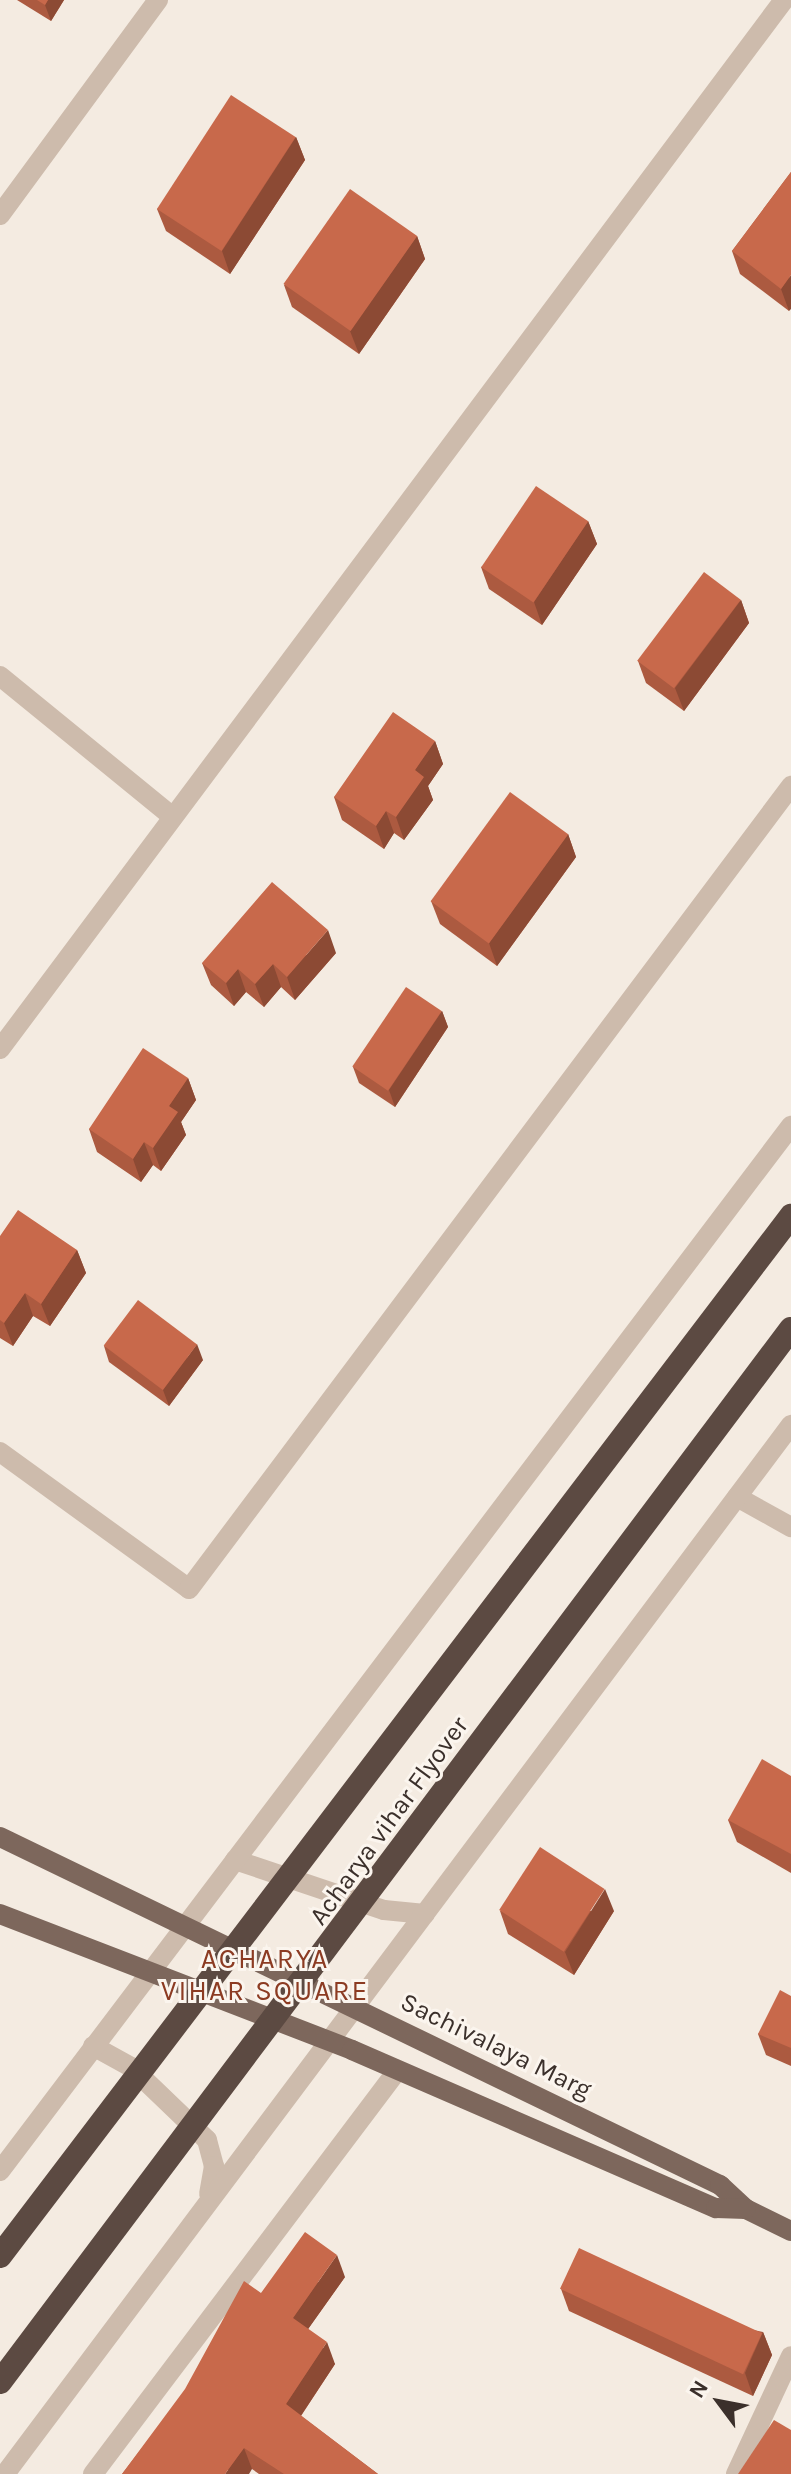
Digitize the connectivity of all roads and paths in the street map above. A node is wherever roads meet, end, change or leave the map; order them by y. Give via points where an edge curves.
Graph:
1 (158, 0) edge
2 (784, 0) edge
3 (0, 215) edge
4 (0, 676) edge
5 (791, 786) edge
6 (173, 817) junction
7 (0, 1049) edge
8 (791, 1126) edge
9 (791, 1216) edge
10 (791, 1329) edge
11 (791, 1425) edge
12 (0, 1452) edge
13 (737, 1497) junction
14 (791, 1527) edge
15 (0, 1837) edge
16 (235, 1860) junction
17 (0, 1914) edge
18 (425, 1914) junction
19 (184, 1923) junction
20 (148, 1974) junction
21 (353, 2004) junction
22 (325, 2039) junction
23 (93, 2046) junction
24 (397, 2071) junction
25 (0, 2171) edge
26 (208, 2199) junction
27 (746, 2209) junction
28 (791, 2231) edge
29 (0, 2256) edge
30 (791, 2356) edge
31 (0, 2382) edge
32 (5, 2474) edge
33 (93, 2474) edge
34 (736, 2474) edge

1 - 3 street
2 - 6 street
4 - 6 street
5 - 12 street via 189,1589
6 - 7 street
8 - 16 street
9 - 29 highway, Acharya vihar Flyover
10 - 31 highway, Acharya vihar Flyover
11 - 13 street
13 - 14 street
13 - 18 street
15 - 19 main road, Sachivalaya Marg
16 - 18 street via 384,1910
16 - 19 street
17 - 20 main road, Sachivalaya Marg
18 - 21 street
19 - 20 street
19 - 21 main road, Sachivalaya Marg
20 - 22 main road, Sachivalaya Marg
20 - 23 street
21 - 22 street
21 - 27 main road, Sachivalaya Marg via 720,2185
22 - 24 main road, Sachivalaya Marg
22 - 26 street
23 - 25 street
23 - 26 street via 131,2067 207,2140 214,2166
24 - 27 main road, Sachivalaya Marg via 716,2208
24 - 33 street
26 - 32 street
27 - 28 main road, Sachivalaya Marg
30 - 34 street

